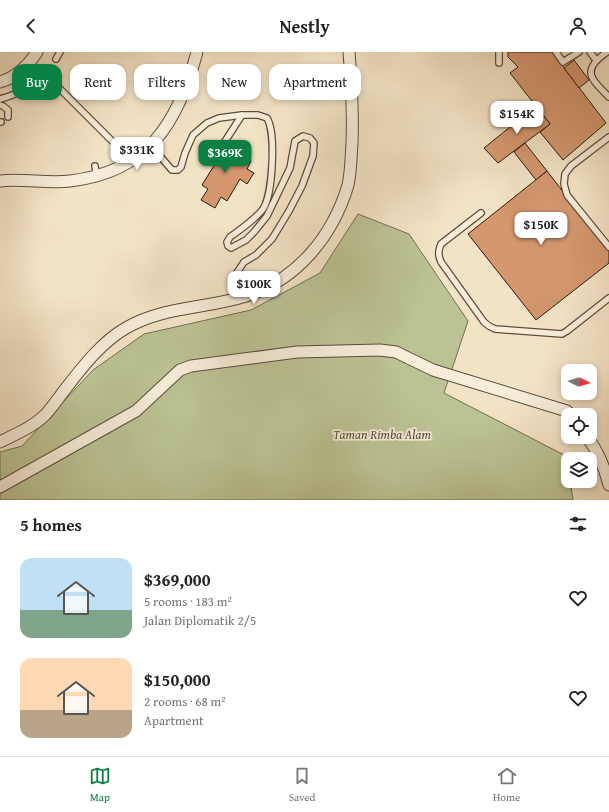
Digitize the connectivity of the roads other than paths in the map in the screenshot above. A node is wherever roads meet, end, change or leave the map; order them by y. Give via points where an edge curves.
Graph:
1 (37, 52) edge
2 (60, 52) edge
3 (197, 52) edge
4 (349, 52) edge
5 (499, 52) edge
6 (556, 52) edge
7 (579, 52) edge
8 (590, 52) edge
9 (607, 52) edge
10 (56, 59) dead end
11 (596, 60) junction
12 (499, 63) dead end
13 (0, 82) edge
14 (609, 97) edge
15 (0, 99) edge
16 (0, 106) edge
17 (242, 115) junction
18 (8, 117) dead end
19 (609, 137) edge
20 (151, 146) junction
21 (222, 146) dead end
22 (132, 161) junction
23 (0, 181) edge
24 (481, 213) dead end
25 (609, 247) edge
26 (246, 296) junction
27 (609, 298) edge
28 (561, 409) edge
29 (0, 442) edge
30 (592, 444) edge
31 (609, 486) edge
32 (0, 487) edge

1 - 13 street via 23,70 14,77
2 - 10 lane
3 - 20 street via 177,108 166,128
4 - 26 street via 352,84 351,155 348,184 340,206 318,246 301,265 266,288
5 - 12 lane
6 - 7 lane via 563,62
8 - 11 lane
9 - 11 lane
11 - 14 lane via 592,65 592,79
15 - 22 lane via 10,97 40,75 46,74
16 - 18 lane via 6,108
17 - 20 lane via 213,120 193,135 178,170 172,170
17 - 21 lane
17 - 26 lane via 258,115 267,118 271,124 273,167 263,208 230,237 227,242 231,248 246,240 267,216 290,168 295,141 303,136 310,138 314,143 313,156 302,186 272,239 244,262 236,274 237,285
19 - 25 lane via 571,166 565,174 564,184 567,195
20 - 22 street
22 - 23 street via 121,167 96,171 69,181
24 - 27 lane via 441,244 438,255 489,326 562,334
26 - 29 street via 162,313 144,318 126,328 95,354 46,413 30,426
28 - 32 street via 433,370 396,352 380,350 297,352 191,366 180,370 136,411
30 - 31 street

